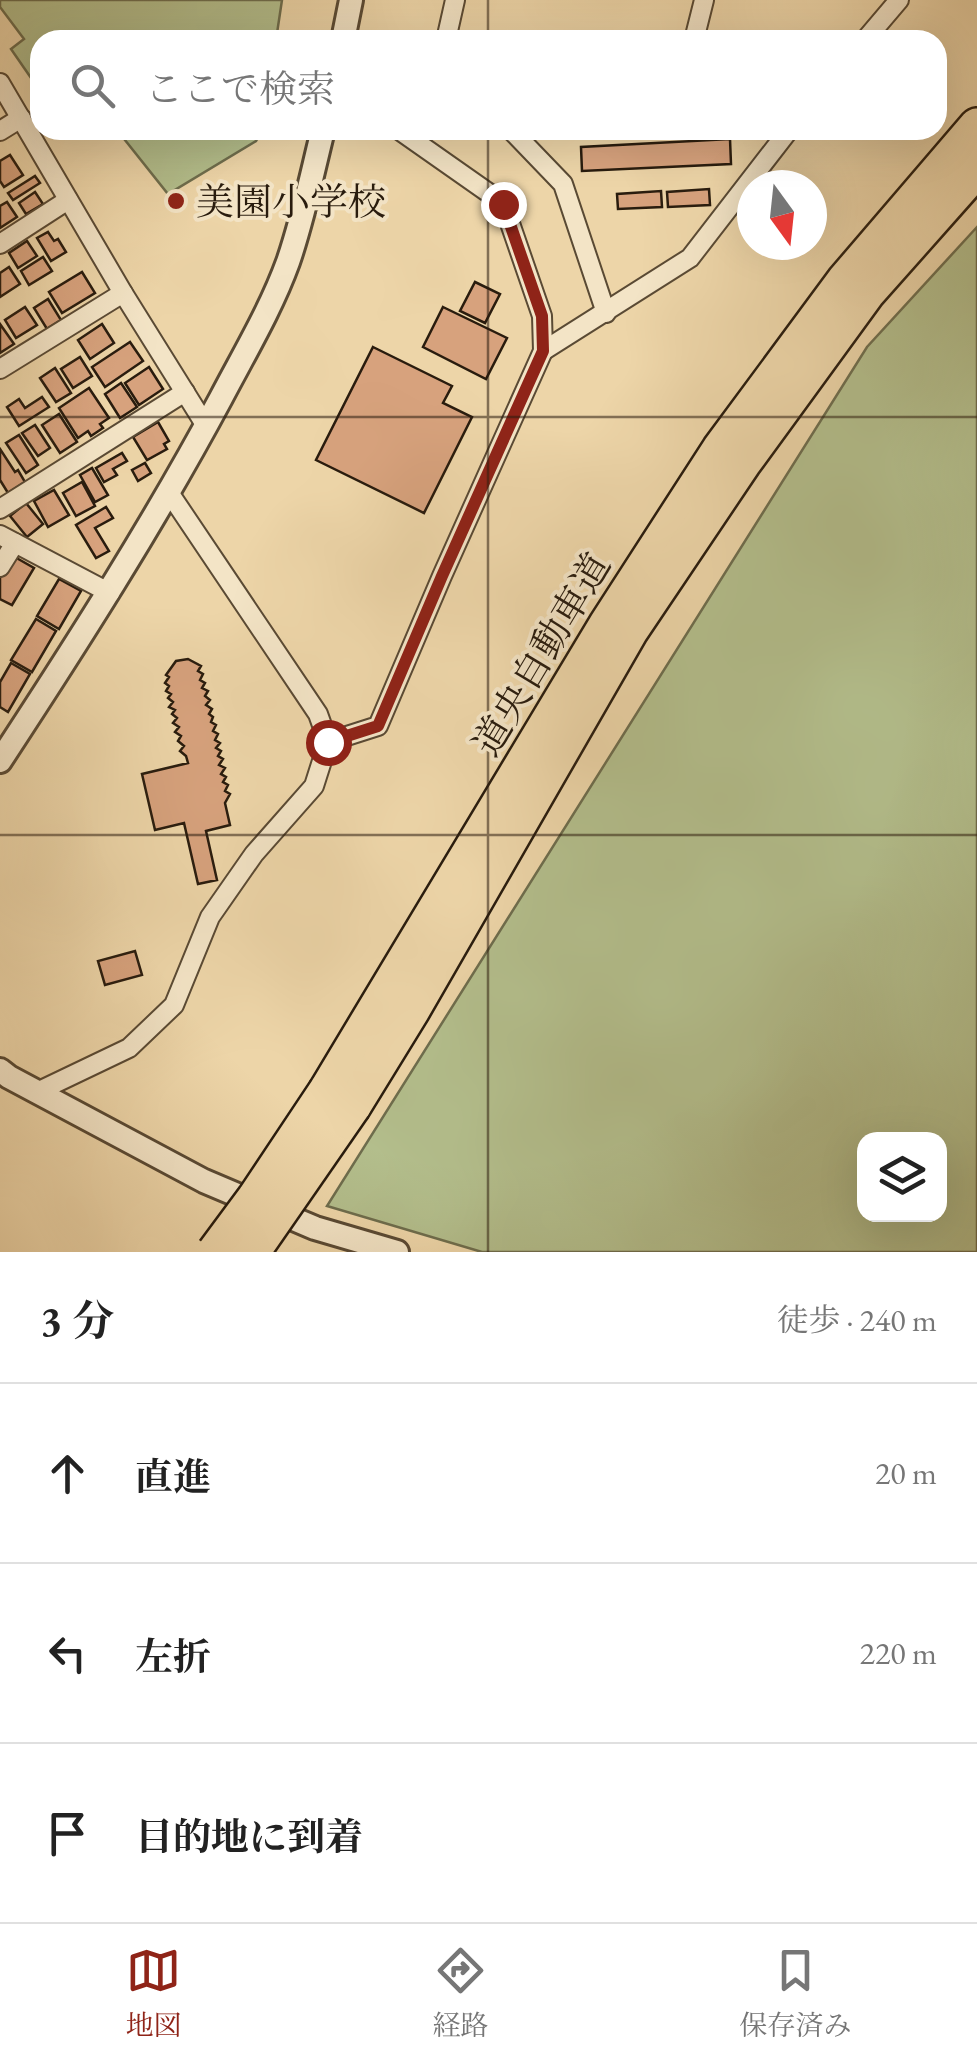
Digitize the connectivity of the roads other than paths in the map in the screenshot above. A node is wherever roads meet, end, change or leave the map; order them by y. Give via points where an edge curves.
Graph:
1 (352, 0) edge
2 (455, 0) edge
3 (704, 0) edge
4 (898, 0) edge
5 (345, 30) edge
6 (448, 30) edge
7 (696, 30) edge
8 (873, 30) edge
9 (0, 83) edge
10 (21, 118) junction
11 (977, 126) edge
12 (0, 130) edge
13 (30, 134) edge
14 (34, 140) edge
15 (321, 140) edge
16 (413, 140) edge
17 (521, 140) edge
18 (779, 140) edge
19 (977, 169) edge
20 (68, 200) junction
21 (0, 244) edge
22 (123, 292) junction
23 (606, 313) junction
24 (543, 351) junction
25 (0, 369) edge
26 (185, 392) junction
27 (206, 426) junction
28 (168, 491) junction
29 (0, 509) edge
30 (8, 539) edge
31 (0, 567) edge
32 (110, 593) junction
33 (328, 742) junction
34 (0, 761) edge
35 (0, 1070) edge
36 (37, 1092) junction
37 (340, 1098) junction
38 (215, 1252) edge
39 (252, 1252) edge
40 (397, 1252) edge

1 - 5 street
2 - 6 street
3 - 7 street
4 - 8 street
9 - 10 street
10 - 12 street
10 - 13 street
11 - 37 highway, 道央自動車道 via 845,280 720,449 607,624
14 - 20 street
15 - 27 street via 287,265
16 - 24 street via 503,204 542,316
17 - 23 street via 563,184
18 - 23 street via 690,258
19 - 37 highway, 道央自動車道 via 867,293 744,462 630,631 412,1010
20 - 21 street
20 - 22 street
22 - 25 street
22 - 26 street
23 - 24 street
24 - 33 street via 378,726
26 - 27 street
26 - 29 street
27 - 28 street
28 - 32 street
28 - 33 street via 318,714
30 - 31 street
30 - 32 street
32 - 34 street
33 - 36 street via 314,786 210,917 174,1005 129,1048
35 - 36 street
36 - 40 street via 204,1181 315,1228
37 - 38 highway, 道央自動車道, bridge
37 - 39 highway, 道央自動車道, bridge

